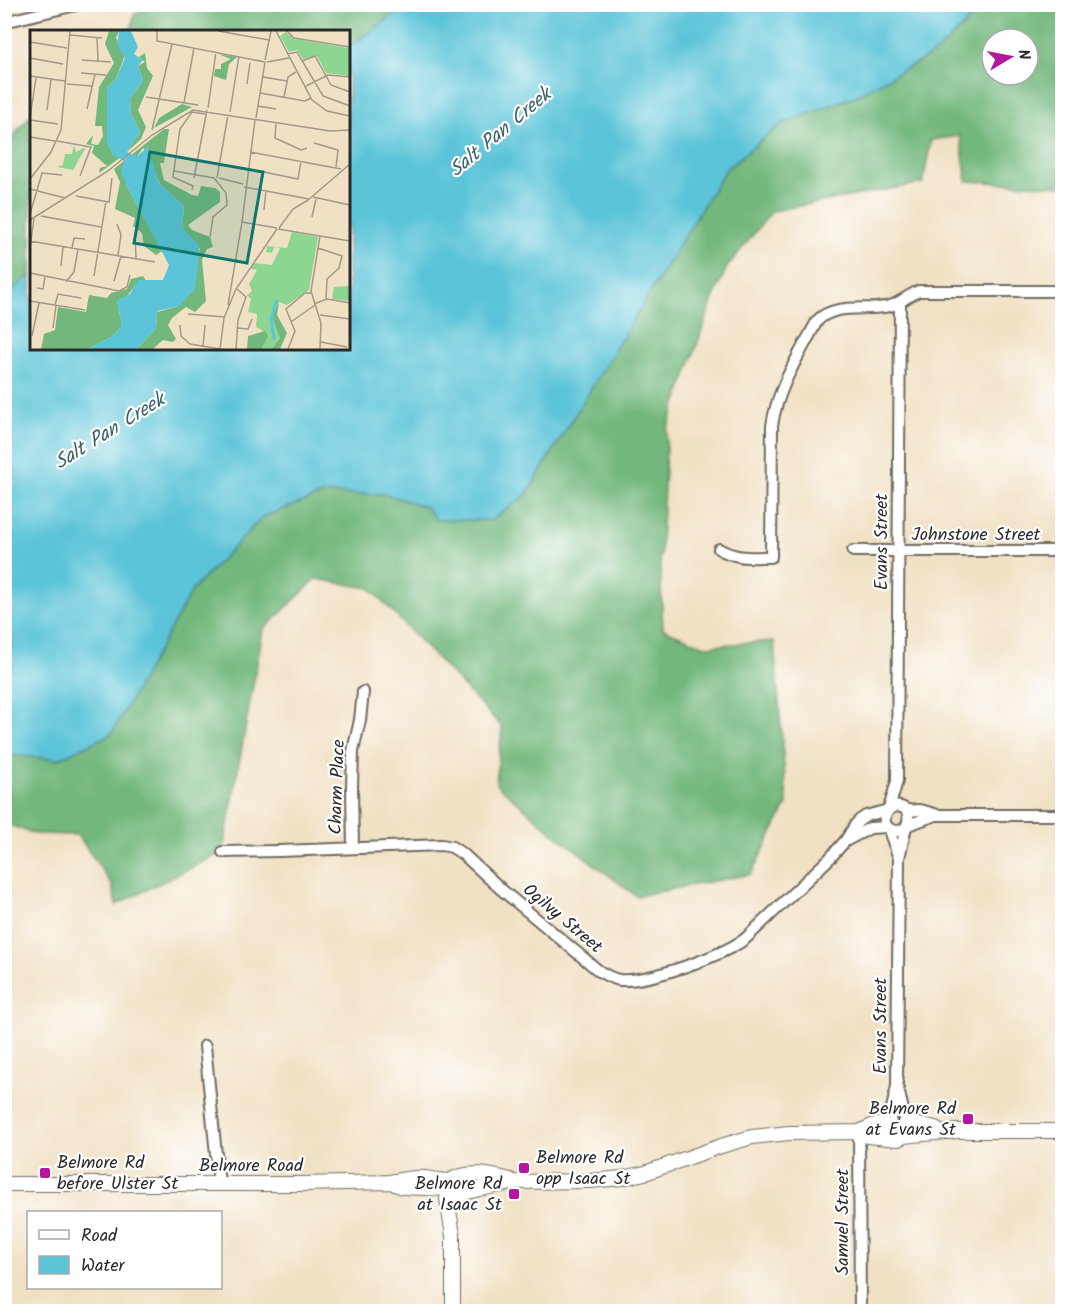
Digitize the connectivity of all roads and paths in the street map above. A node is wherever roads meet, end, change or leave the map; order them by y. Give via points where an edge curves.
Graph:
1 (80, 4) edge
2 (4, 22) edge
3 (1062, 291) edge
4 (900, 303) junction
5 (719, 549) dead end
6 (853, 551) dead end
7 (898, 551) junction
8 (1062, 551) edge
9 (363, 692) dead end
10 (897, 781) junction
11 (889, 810) junction
12 (905, 810) junction
13 (937, 815) junction
14 (1062, 815) edge
15 (907, 826) junction
16 (889, 828) junction
17 (846, 840) junction
18 (353, 848) junction
19 (223, 852) dead end
20 (899, 858) junction
21 (205, 1046) dead end
22 (897, 1127) junction
23 (1062, 1131) edge
24 (859, 1132) junction
25 (4, 1184) edge
26 (219, 1184) junction
27 (454, 1188) junction
28 (453, 1311) edge
29 (860, 1311) edge

1 - 2 street
3 - 4 street via 919,291
4 - 5 street via 835,310 817,321 783,388 774,415 771,557 736,557
4 - 7 street, Evans Street
6 - 7 street, Johnstone Street
7 - 8 street, Johnstone Street
7 - 10 street, Evans Street
9 - 18 street, Charm Place via 352,764
10 - 11 street, Evans Street
10 - 12 street, Evans Street
11 - 12 street via 898,806
11 - 16 street via 885,817
11 - 17 street, Ogilvy Street via 860,820
12 - 13 street
12 - 15 street
13 - 14 street
13 - 15 street
15 - 16 street via 899,831
15 - 20 street, Evans Street
16 - 17 street, Ogilvy Street via 870,828
16 - 20 street, Evans Street
17 - 18 street, Ogilvy Street via 738,944 685,966 628,980 598,971 452,847
18 - 19 street, Ogilvy Street
20 - 22 street, Evans Street via 897,1086 891,1113
21 - 26 street
22 - 23 street, Belmore Road
22 - 24 street, Belmore Road via 872,1126
24 - 27 street, Belmore Road via 752,1137 645,1173 613,1179
24 - 29 street, Samuel Street
25 - 26 street, Belmore Road
26 - 27 street, Belmore Road via 390,1182 404,1187
27 - 28 street

